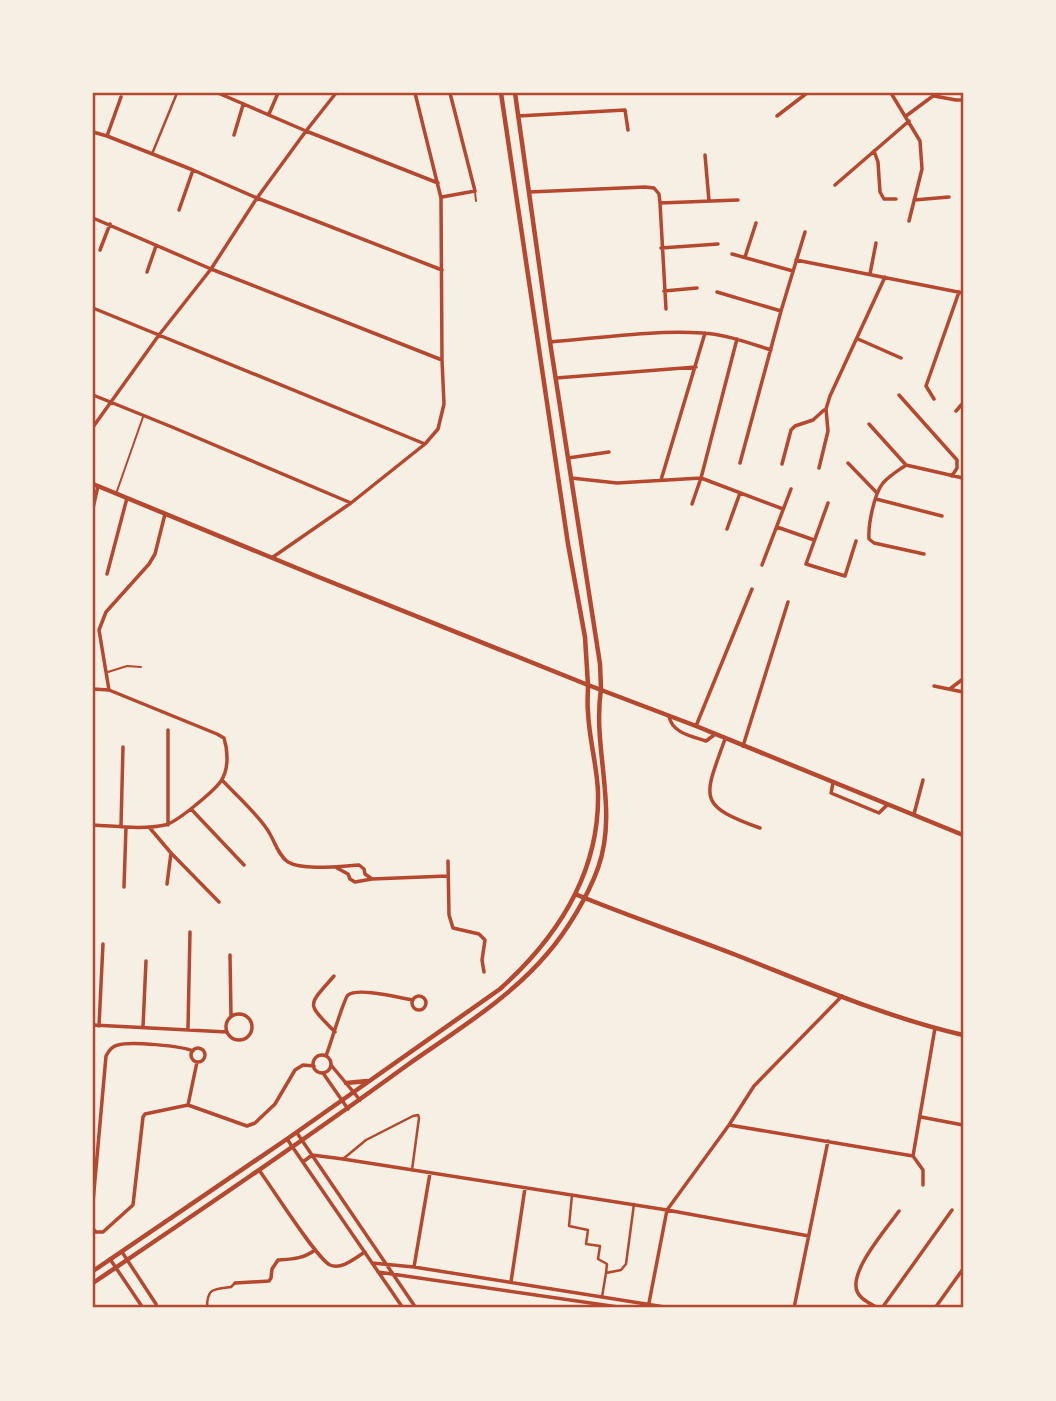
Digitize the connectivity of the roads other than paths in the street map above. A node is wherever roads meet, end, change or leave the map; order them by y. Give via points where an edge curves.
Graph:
1 (177, 93) edge
2 (218, 93) edge
3 (278, 93) edge
4 (337, 93) edge
5 (415, 93) edge
6 (450, 93) edge
7 (501, 93) edge
8 (515, 93) edge
9 (807, 93) edge
10 (891, 93) edge
11 (935, 94) edge
12 (121, 97) dead end
13 (963, 100) edge
14 (243, 105) junction
15 (269, 114) junction
16 (518, 116) junction
17 (777, 116) dead end
18 (907, 119) junction
19 (628, 130) dead end
20 (306, 131) junction
21 (93, 132) edge
22 (234, 135) dead end
23 (107, 136) junction
24 (874, 151) junction
25 (152, 153) junction
26 (705, 155) dead end
27 (193, 170) junction
28 (438, 183) junction
29 (835, 185) dead end
30 (475, 191) junction
31 (529, 192) junction
32 (949, 197) dead end
33 (257, 198) junction
34 (442, 198) junction
35 (896, 199) dead end
36 (738, 200) dead end
37 (914, 200) junction
38 (476, 201) dead end
39 (709, 201) junction
40 (660, 203) junction
41 (179, 210) dead end
42 (93, 218) edge
43 (909, 221) dead end
44 (756, 223) dead end
45 (110, 224) junction
46 (805, 232) dead end
47 (876, 243) dead end
48 (718, 244) dead end
49 (156, 246) junction
50 (662, 248) junction
51 (100, 250) dead end
52 (732, 254) dead end
53 (745, 257) junction
54 (796, 260) junction
55 (211, 269) junction
56 (442, 270) junction
57 (793, 271) junction
58 (147, 272) dead end
59 (870, 274) junction
60 (886, 277) junction
61 (697, 288) dead end
62 (664, 292) junction
63 (717, 292) dead end
64 (961, 292) edge
65 (93, 308) edge
66 (666, 309) dead end
67 (781, 311) junction
68 (705, 332) junction
69 (159, 335) junction
70 (737, 339) junction
71 (858, 339) junction
72 (550, 342) junction
73 (771, 350) junction
74 (901, 358) dead end
75 (442, 360) junction
76 (696, 367) junction
77 (556, 379) junction
78 (93, 395) edge
79 (900, 395) dead end
80 (934, 399) dead end
81 (110, 402) junction
82 (963, 403) edge
83 (826, 409) junction
84 (956, 411) dead end
85 (143, 416) junction
86 (869, 424) dead end
87 (93, 426) edge
88 (425, 444) junction
89 (608, 453) dead end
90 (568, 457) junction
91 (740, 463) dead end
92 (848, 463) dead end
93 (782, 464) dead end
94 (906, 465) junction
95 (818, 468) dead end
96 (952, 476) junction
97 (571, 478) junction
98 (701, 478) junction
99 (963, 478) edge
100 (661, 480) junction
101 (96, 485) edge
102 (791, 489) dead end
103 (116, 493) junction
104 (740, 493) junction
105 (877, 496) junction
106 (127, 498) junction
107 (351, 503) junction
108 (828, 503) dead end
109 (692, 504) dead end
110 (93, 508) edge
111 (783, 509) junction
112 (165, 514) junction
113 (942, 516) dead end
114 (776, 527) junction
115 (727, 529) dead end
116 (815, 541) junction
117 (856, 541) dead end
118 (924, 554) dead end
119 (274, 557) junction
120 (762, 565) dead end
121 (107, 574) dead end
122 (752, 589) dead end
123 (788, 602) dead end
124 (141, 667) dead end
125 (106, 673) junction
126 (963, 680) edge
127 (588, 684) junction
128 (934, 686) dead end
129 (93, 689) edge
130 (601, 689) junction
131 (950, 689) junction
132 (109, 690) junction
133 (963, 692) edge
134 (669, 716) junction
135 (696, 726) junction
136 (168, 730) dead end
137 (714, 735) junction
138 (725, 739) junction
139 (743, 746) junction
140 (123, 747) dead end
141 (222, 780) junction
142 (923, 780) dead end
143 (833, 783) junction
144 (887, 805) junction
145 (191, 809) junction
146 (914, 814) junction
147 (93, 825) edge
148 (168, 825) junction
149 (123, 826) junction
150 (149, 827) junction
151 (760, 828) dead end
152 (963, 835) edge
153 (172, 853) junction
154 (448, 861) dead end
155 (244, 865) dead end
156 (337, 867) junction
157 (351, 867) junction
158 (348, 874) junction
159 (365, 874) junction
160 (447, 876) junction
161 (372, 880) junction
162 (360, 881) junction
163 (167, 884) dead end
164 (124, 887) dead end
165 (575, 894) junction
166 (584, 897) junction
167 (219, 902) dead end
168 (558, 925) junction
169 (566, 929) junction
170 (190, 932) dead end
171 (103, 944) dead end
172 (230, 955) dead end
173 (146, 961) dead end
174 (484, 972) dead end
175 (334, 976) dead end
176 (842, 996) junction
177 (413, 1000) dead end
178 (231, 1017) junction
179 (93, 1025) edge
180 (99, 1026) junction
181 (143, 1027) junction
182 (935, 1028) junction
183 (188, 1029) junction
184 (227, 1032) junction
185 (335, 1032) junction
186 (963, 1035) edge
187 (193, 1051) junction
188 (326, 1056) junction
189 (197, 1062) junction
190 (331, 1065) junction
191 (314, 1066) junction
192 (323, 1073) junction
193 (368, 1082) junction
194 (346, 1083) junction
195 (353, 1092) junction
196 (342, 1100) junction
197 (360, 1100) junction
198 (188, 1105) junction
199 (348, 1109) junction
200 (919, 1117) junction
201 (729, 1125) junction
202 (963, 1125) edge
203 (297, 1133) junction
204 (288, 1139) junction
205 (302, 1141) junction
206 (828, 1141) junction
207 (293, 1147) junction
208 (312, 1155) junction
209 (913, 1156) junction
210 (343, 1159) junction
211 (303, 1162) junction
212 (259, 1170) junction
213 (412, 1170) junction
214 (430, 1173) junction
215 (923, 1185) dead end
216 (525, 1188) junction
217 (572, 1195) junction
218 (93, 1202) edge
219 (634, 1205) junction
220 (667, 1210) junction
221 (952, 1210) dead end
222 (899, 1211) dead end
223 (93, 1229) edge
224 (809, 1236) junction
225 (315, 1250) junction
226 (122, 1251) junction
227 (365, 1252) junction
228 (110, 1259) junction
229 (127, 1260) junction
230 (372, 1263) junction
231 (386, 1264) junction
232 (414, 1267) junction
233 (116, 1268) junction
234 (963, 1269) edge
235 (93, 1271) edge
236 (378, 1272) junction
237 (391, 1272) junction
238 (606, 1273) junction
239 (511, 1282) junction
240 (93, 1283) edge
241 (235, 1283) joint
242 (510, 1290) junction
243 (602, 1297) junction
244 (649, 1306) edge
245 (608, 1307) edge
246 (142, 1308) edge
247 (156, 1308) edge
248 (207, 1308) edge
249 (403, 1308) edge
250 (416, 1308) edge
251 (625, 1308) edge
252 (671, 1308) edge
253 (794, 1308) edge
254 (880, 1308) edge
255 (935, 1308) edge

1 - 25 street
2 - 14 street
3 - 15 street
4 - 20 street
5 - 28 street
6 - 30 street
7 - 127 main road via 585,637
8 - 16 main road
9 - 17 street
10 - 18 street
11 - 13 street
11 - 18 street
12 - 23 street
14 - 15 street
14 - 22 street
15 - 20 street
16 - 19 street via 625,110
16 - 31 main road
18 - 24 street
18 - 37 street via 920,141 922,169
20 - 28 street
20 - 33 street
21 - 23 street
23 - 25 street
24 - 29 street
24 - 35 street via 881,196
25 - 27 street
26 - 39 street
27 - 33 street
27 - 41 street
28 - 34 street
30 - 34 street
30 - 38 lane
31 - 40 street via 645,187 654,188
31 - 72 main road
32 - 37 street
33 - 55 street
33 - 56 street
34 - 56 street
36 - 39 street
37 - 43 street
39 - 40 street
40 - 50 street
42 - 45 street
44 - 53 street
45 - 49 street
45 - 51 street
46 - 54 street
47 - 59 street
48 - 50 street
49 - 55 street
49 - 58 street
50 - 62 street
52 - 53 street
53 - 57 street
54 - 57 street
54 - 59 street
55 - 69 street
55 - 75 street
56 - 75 street
57 - 67 street
59 - 60 street
60 - 64 street
60 - 71 street
61 - 62 street
62 - 66 street
63 - 67 street
64 - 80 street via 926,386
65 - 69 street
67 - 73 street
68 - 70 street
68 - 72 street
68 - 76 street
69 - 81 street
69 - 88 street
70 - 73 street
70 - 98 street
71 - 74 street
71 - 83 street
72 - 77 main road
73 - 91 street
75 - 88 street via 444,404 438,429
76 - 77 street
76 - 100 street
77 - 90 main road
78 - 81 street
79 - 96 street via 957,460
81 - 85 street
81 - 87 street
82 - 84 street
83 - 93 street via 813,420 794,426
83 - 95 street via 828,431
85 - 103 lane
85 - 107 street
86 - 94 street
88 - 107 street
89 - 90 street
90 - 97 main road
92 - 105 street
94 - 96 street
94 - 105 street via 884,482
96 - 99 street
97 - 100 street via 617,483
97 - 130 main road
98 - 100 street
98 - 104 street
98 - 109 street
101 - 103 main road
101 - 110 street
102 - 111 street
103 - 106 main road
104 - 111 street
104 - 115 street
105 - 113 street
105 - 118 street via 869,539
106 - 112 main road
106 - 121 street
107 - 119 street
108 - 116 street
111 - 114 street
112 - 119 main road
112 - 125 street via 155,554 106,612 99,630
114 - 116 street
114 - 120 street
116 - 117 street via 806,564 845,576
119 - 127 main road
122 - 135 street
123 - 139 street
124 - 125 lane
125 - 132 street
126 - 131 street
127 - 130 main road
127 - 165 main road via 595,759 595,840
128 - 131 street
129 - 132 street
130 - 134 main road
130 - 166 main road via 599,729 607,828 597,870
131 - 133 street
132 - 141 street via 224,738 227,759
134 - 135 main road
134 - 137 street via 678,731 706,741
135 - 137 main road
136 - 148 street
137 - 138 main road
138 - 139 main road
138 - 151 street via 709,793 722,812
139 - 143 main road
140 - 149 street
141 - 145 street
141 - 156 street via 268,830 289,863
142 - 146 street
143 - 144 main road
143 - 144 street via 831,793 879,813
144 - 146 main road
145 - 148 street
145 - 155 street
146 - 152 main road
147 - 149 street
148 - 150 street
149 - 150 street
149 - 164 street
150 - 153 street
153 - 163 street
153 - 167 street
154 - 160 street
156 - 157 street
156 - 158 street
157 - 158 street
157 - 159 street via 362,867
158 - 162 street via 352,881
159 - 161 street
159 - 162 street
160 - 161 street
160 - 174 street via 453,928 479,934 485,940
161 - 162 street
165 - 166 main road
165 - 168 main road
166 - 169 main road
166 - 176 main road
168 - 169 main road
168 - 193 main road via 500,989
169 - 197 main road via 505,995
170 - 183 street
171 - 180 street
172 - 178 street
173 - 181 street
175 - 185 street via 313,1005
176 - 182 main road
176 - 201 street via 754,1086
177 - 185 street via 349,994
178 - 184 street
178 - 184 street via 247,1017 251,1032 237,1040
179 - 180 street
180 - 181 street
181 - 183 street
182 - 186 main road
182 - 200 street
183 - 184 street
185 - 188 street
187 - 189 street
187 - 189 street via 205,1051 205,1058
187 - 218 street via 126,1044 115,1045 106,1056
188 - 190 street
188 - 191 street via 318,1056
189 - 198 street
190 - 192 street
190 - 194 street
191 - 192 street
191 - 198 street via 295,1070 275,1104 247,1126
192 - 196 street
193 - 194 main road
193 - 195 main road
194 - 195 street
195 - 196 main road
195 - 197 street
196 - 199 street
196 - 203 main road
197 - 199 main road
198 - 223 street via 143,1117 133,1205 103,1231
199 - 205 main road
200 - 202 street
200 - 209 street
201 - 206 street
201 - 220 street
203 - 204 main road
203 - 205 street
204 - 207 street
204 - 226 main road
205 - 207 main road
205 - 208 street
206 - 209 street
206 - 224 street
207 - 211 street
207 - 212 main road
208 - 210 street
208 - 211 street
208 - 231 street
209 - 215 street via 923,1170
210 - 213 street
210 - 213 street via 366,1140 418,1115
211 - 227 street
212 - 225 street
212 - 229 main road
213 - 214 street
214 - 216 street
214 - 232 street
216 - 217 street
216 - 239 street
217 - 219 street
217 - 238 street via 569,1226 588,1230 586,1244 600,1246 598,1259 607,1265
219 - 220 street
219 - 238 street via 625,1264 621,1270
220 - 224 street
220 - 244 street
221 - 254 street
222 - 254 street via 860,1267 856,1282 862,1298
224 - 253 street
225 - 227 street via 329,1265 342,1266
225 - 241 street via 300,1258 278,1260 269,1280
226 - 228 main road
226 - 229 street
227 - 230 street
228 - 233 street
228 - 235 main road
229 - 233 main road
229 - 247 street
230 - 231 street
230 - 236 street
231 - 232 street
231 - 237 street
232 - 239 street
233 - 240 main road
233 - 246 street
234 - 255 street
236 - 237 street
236 - 249 street
237 - 242 street
237 - 250 street
238 - 243 street
239 - 242 street
239 - 243 street
241 - 248 street via 211,1292
242 - 245 street
243 - 244 street
244 - 252 street
245 - 251 street

